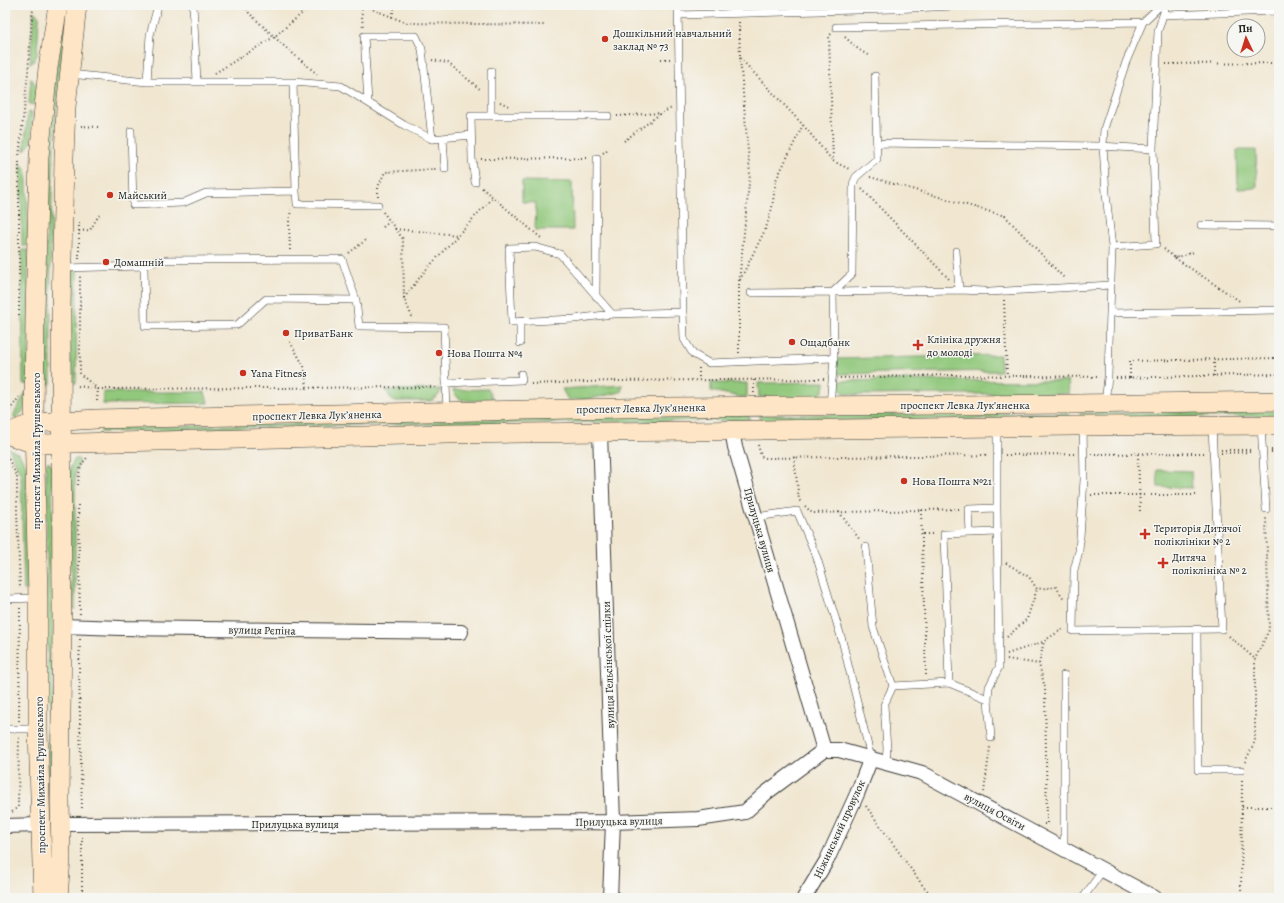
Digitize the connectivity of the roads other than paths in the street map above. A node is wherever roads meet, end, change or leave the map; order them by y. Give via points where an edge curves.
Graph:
1 (58, 5) edge
2 (77, 5) edge
3 (158, 5) edge
4 (193, 5) edge
5 (678, 5) edge
6 (975, 5) edge
7 (1161, 5) edge
8 (1166, 5) edge
9 (892, 7) edge
10 (1279, 11) edge
11 (679, 15) junction
12 (1163, 15) junction
13 (1143, 22) junction
14 (836, 28) road end
15 (491, 71) dead end
16 (70, 74) junction
17 (875, 76) dead end
18 (199, 81) junction
19 (147, 82) junction
20 (293, 82) junction
21 (368, 102) junction
22 (491, 116) junction
23 (608, 116) road end
24 (131, 131) dead end
25 (471, 135) junction
26 (443, 138) junction
27 (432, 139) junction
28 (877, 143) junction
29 (1103, 146) junction
30 (1153, 149) junction
31 (597, 158) road end
32 (445, 168) road end
33 (475, 182) road end
34 (296, 191) junction
35 (378, 205) road end
36 (1201, 225) dead end
37 (1279, 226) edge
38 (1112, 247) junction
39 (956, 251) dead end
40 (144, 266) junction
41 (71, 268) junction
42 (1111, 285) junction
43 (959, 290) junction
44 (833, 292) junction
45 (752, 293) dead end
46 (596, 296) junction
47 (356, 300) junction
48 (1279, 310) edge
49 (683, 312) junction
50 (612, 314) junction
51 (1110, 314) junction
52 (520, 321) junction
53 (520, 343) dead end
54 (834, 358) junction
55 (521, 374) dead end
56 (446, 385) junction
57 (1279, 401) edge
58 (1105, 404) junction
59 (830, 406) junction
60 (446, 411) junction
61 (61, 422) junction
62 (34, 423) junction
63 (1212, 425) junction
64 (1270, 425) edge
65 (1083, 426) junction
66 (997, 427) junction
67 (732, 431) junction
68 (600, 432) junction
69 (5, 440) edge
70 (61, 443) junction
71 (35, 444) junction
72 (997, 508) junction
73 (1266, 509) road end
74 (756, 517) junction
75 (997, 532) junction
76 (970, 533) junction
77 (866, 547) road end
78 (5, 598) edge
79 (29, 598) junction
80 (71, 626) junction
81 (1197, 630) junction
82 (461, 632) dead end
83 (1064, 675) dead end
84 (949, 683) junction
85 (893, 686) junction
86 (988, 699) junction
87 (5, 728) edge
88 (29, 728) junction
89 (991, 738) road end
90 (824, 750) junction
91 (871, 758) junction
92 (886, 762) junction
93 (1241, 770) road end
94 (7, 820) edge
95 (613, 822) junction
96 (60, 824) junction
97 (40, 825) junction
98 (1064, 849) junction
99 (1104, 870) junction
100 (43, 898) edge
101 (58, 898) edge
102 (610, 898) edge
103 (804, 898) edge
104 (1083, 898) edge
105 (1156, 898) edge

1 - 62 main road, проспект Михайла Грушевського via 48,68 39,157
2 - 16 main road, проспект Михайла Грушевського
3 - 19 lane via 150,35
4 - 18 lane
5 - 11 lane
6 - 9 lane
7 - 13 lane
8 - 12 lane
9 - 11 lane
10 - 12 lane
11 - 49 lane
12 - 30 lane via 1158,31
13 - 14 lane
13 - 29 lane via 1126,62 1104,129
15 - 22 lane
16 - 19 lane
16 - 41 main road, проспект Михайла Грушевського via 66,107
17 - 28 lane
18 - 19 lane
18 - 20 lane
20 - 21 lane via 341,86
20 - 34 lane
21 - 27 lane
21 - 27 lane via 364,36 416,36 422,49
22 - 23 lane
22 - 25 lane via 471,116
24 - 34 lane via 133,205 183,203 206,193
25 - 26 lane
25 - 33 lane
26 - 27 lane
26 - 32 lane
28 - 29 lane
28 - 44 lane via 877,159 856,177 853,184 852,274
29 - 30 lane
29 - 38 lane
30 - 38 lane via 1156,244
31 - 46 lane
34 - 35 lane via 297,204
36 - 37 lane
38 - 42 lane
39 - 43 lane
40 - 41 lane
40 - 47 lane via 159,260 342,259
40 - 47 lane via 146,326 237,325 266,299
41 - 61 main road, проспект Михайла Грушевського
42 - 43 lane via 987,292
42 - 51 lane
43 - 44 lane
44 - 45 lane
44 - 54 lane
46 - 50 lane
46 - 52 lane via 560,254 535,247 509,248 512,322
47 - 56 lane via 359,326 444,327
48 - 51 lane
49 - 50 lane
49 - 54 lane via 684,339 693,354 709,362
50 - 52 lane via 574,319
51 - 58 lane
52 - 53 lane
54 - 59 lane
55 - 56 lane via 522,380
56 - 60 lane
57 - 58 main road, проспект Левка Лукʼяненка
58 - 59 main road, проспект Левка Лукʼяненка
59 - 60 main road, проспект Левка Лукʼяненка
60 - 61 main road, проспект Левка Лукʼяненка
61 - 62 main road, проспект Левка Лукʼяненка
61 - 70 main road, проспект Михайла Грушевського
62 - 69 main road, проспект Левка Лукʼяненка
62 - 71 main road, проспект Михайла Грушевського
63 - 64 main road, проспект Левка Лукʼяненка
63 - 65 main road, проспект Левка Лукʼяненка
63 - 81 lane via 1222,630
64 - 73 lane via 1262,451
65 - 66 main road, проспект Левка Лукʼяненка
65 - 81 lane via 1084,480 1079,552 1074,570 1073,631
66 - 67 main road, проспект Левка Лукʼяненка
66 - 72 lane
67 - 68 main road, проспект Левка Лукʼяненка
67 - 74 street, Прилуцька вулиця
68 - 70 main road, проспект Левка Лукʼяненка
68 - 95 street, вулиця Гельсінської спілки
69 - 71 main road, проспект Левка Лукʼяненка
70 - 71 main road, проспект Левка Лукʼяненка
70 - 80 main road, проспект Михайла Грушевського
71 - 79 main road, проспект Михайла Грушевського
72 - 75 lane
72 - 76 lane via 969,509
74 - 90 street, Прилуцька вулиця
74 - 91 lane via 797,511 817,558 842,640
75 - 76 lane
75 - 86 lane via 999,667 989,686
76 - 84 lane via 944,534
77 - 85 lane via 873,627
78 - 79 lane
79 - 88 main road, проспект Михайла Грушевського
80 - 82 street, вулиця Рєпіна
80 - 96 main road, проспект Михайла Грушевського
81 - 93 lane via 1198,770
83 - 98 lane
84 - 85 lane
84 - 86 lane
85 - 92 lane via 884,705
86 - 89 lane
87 - 88 lane
88 - 97 main road, проспект Михайла Грушевського
90 - 91 street, вулиця Освіти via 839,750
90 - 95 street, Прилуцька вулиця via 745,812 698,819
91 - 92 street, вулиця Освіти
91 - 103 street, Ніжинський провулок via 827,860
92 - 98 street, вулиця Освіти via 922,773
94 - 97 street
95 - 96 street, Прилуцька вулиця
95 - 102 street, вулиця Гельсінської спілки
96 - 97 main road
96 - 101 main road, проспект Михайла Грушевського
97 - 100 main road, проспект Михайла Грушевського
98 - 99 street, вулиця Освіти
99 - 104 lane
99 - 105 street, вулиця Освіти

